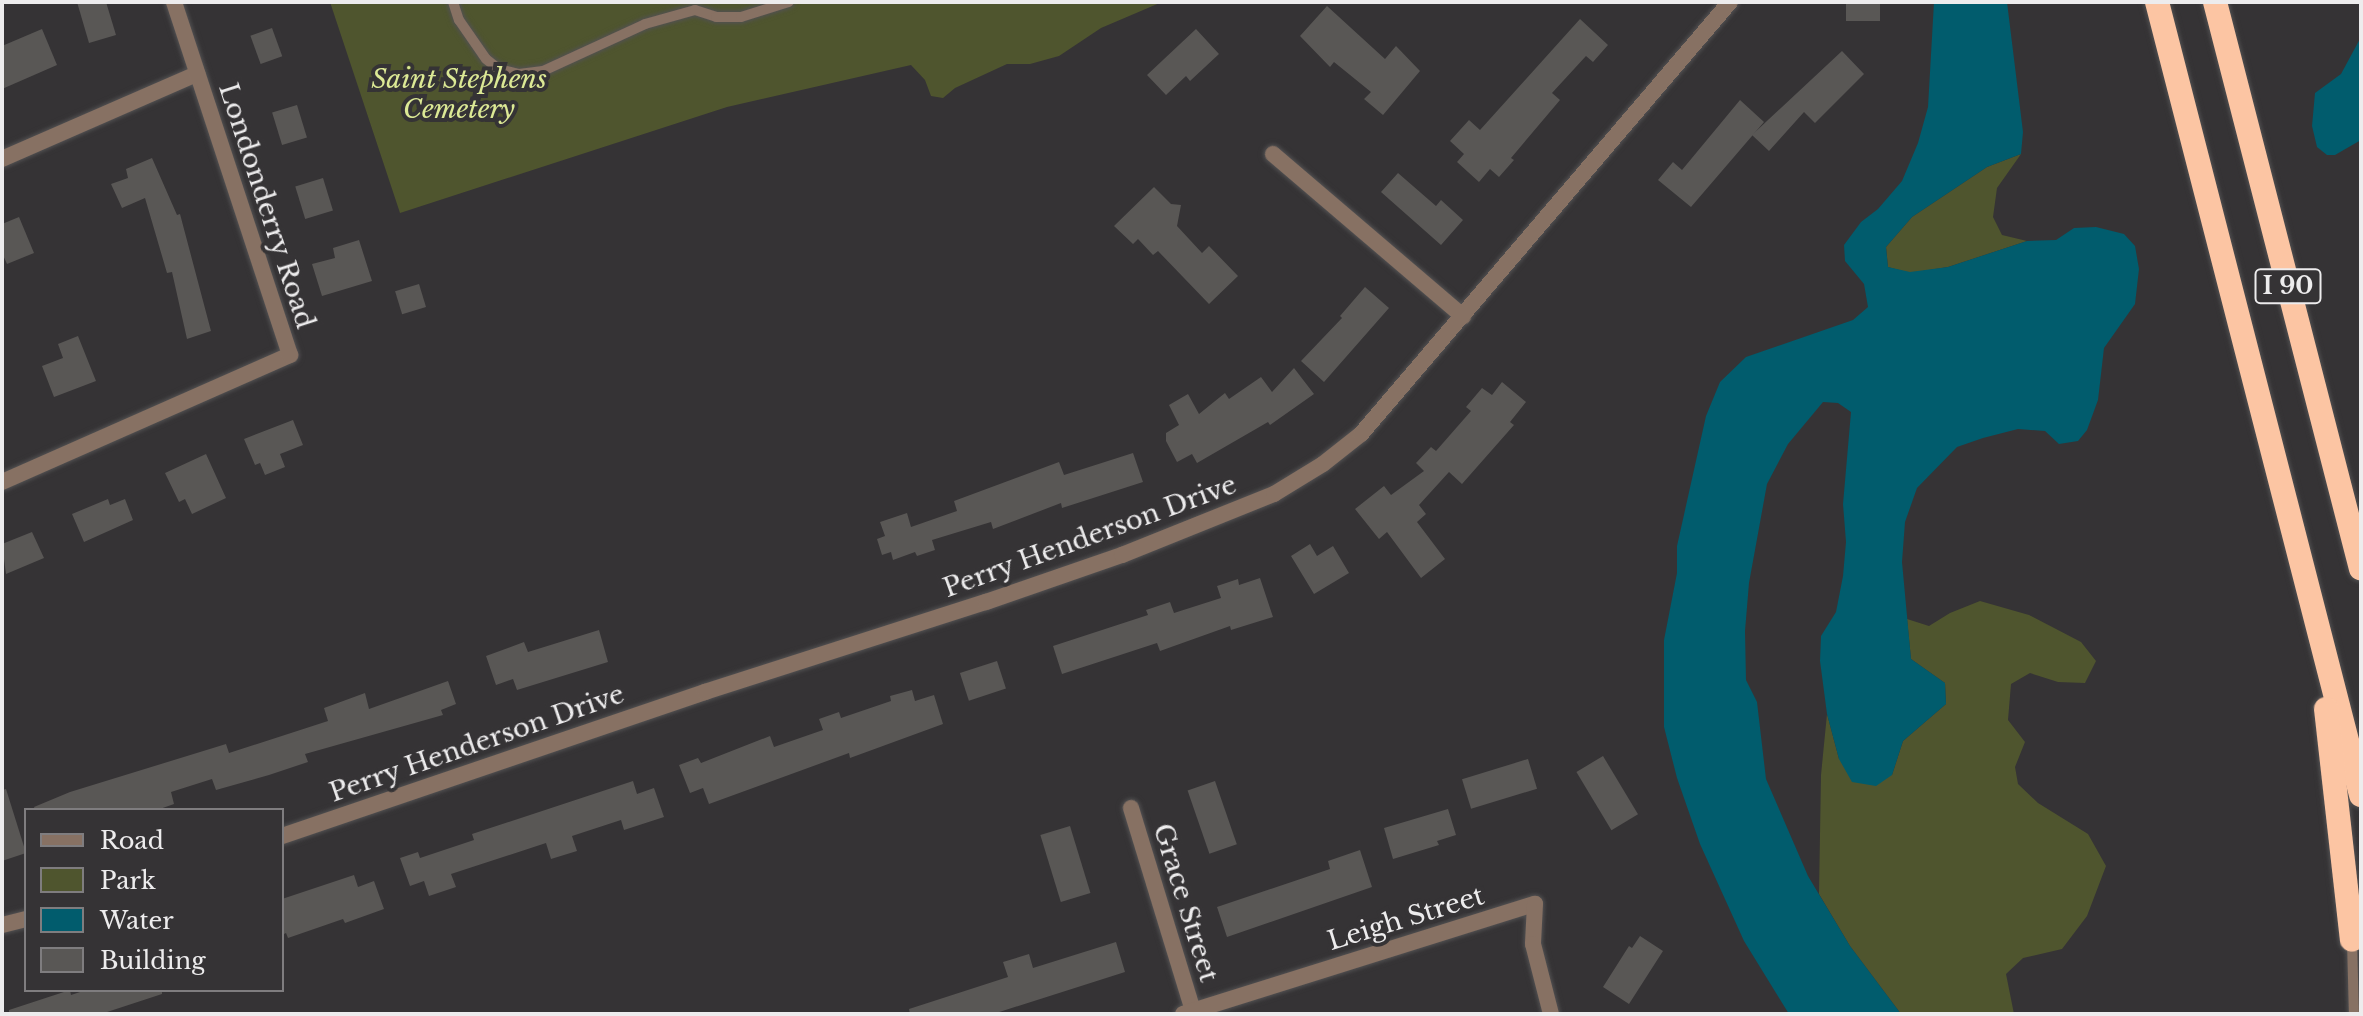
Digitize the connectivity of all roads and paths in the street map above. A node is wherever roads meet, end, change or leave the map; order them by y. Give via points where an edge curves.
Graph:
1 (174, 2) edge
2 (453, 2) edge
3 (789, 2) edge
4 (1730, 2) edge
5 (2157, 2) edge
6 (2215, 2) edge
7 (697, 6) edge
8 (197, 74) junction
9 (1273, 154) dead end
10 (2, 159) edge
11 (1463, 316) junction
12 (2, 482) edge
13 (2361, 569) edge
14 (2316, 619) junction
15 (2361, 795) edge
16 (1131, 808) dead end
17 (284, 835) edge
18 (24, 920) edge
19 (2, 925) edge
20 (2352, 940) junction
21 (2361, 985) edge
22 (1188, 1012) edge
23 (1551, 1014) edge
24 (2354, 1014) edge

1 - 8 street, Londonderry Road
2 - 7 lane via 486,59 519,74 543,71
3 - 7 lane via 741,17 716,17
4 - 11 street, Perry Henderson Drive
5 - 14 highway, I 90
6 - 13 highway, I 90
8 - 10 street
8 - 12 street, Londonderry Road via 290,355
9 - 11 street
11 - 17 street, Perry Henderson Drive via 1361,434 1262,500 986,602
14 - 15 highway, I 90
14 - 20 highway
16 - 22 street, Grace Street
18 - 19 street
20 - 21 lane
20 - 24 lane
22 - 23 street, Leigh Street via 1535,904 1533,944

